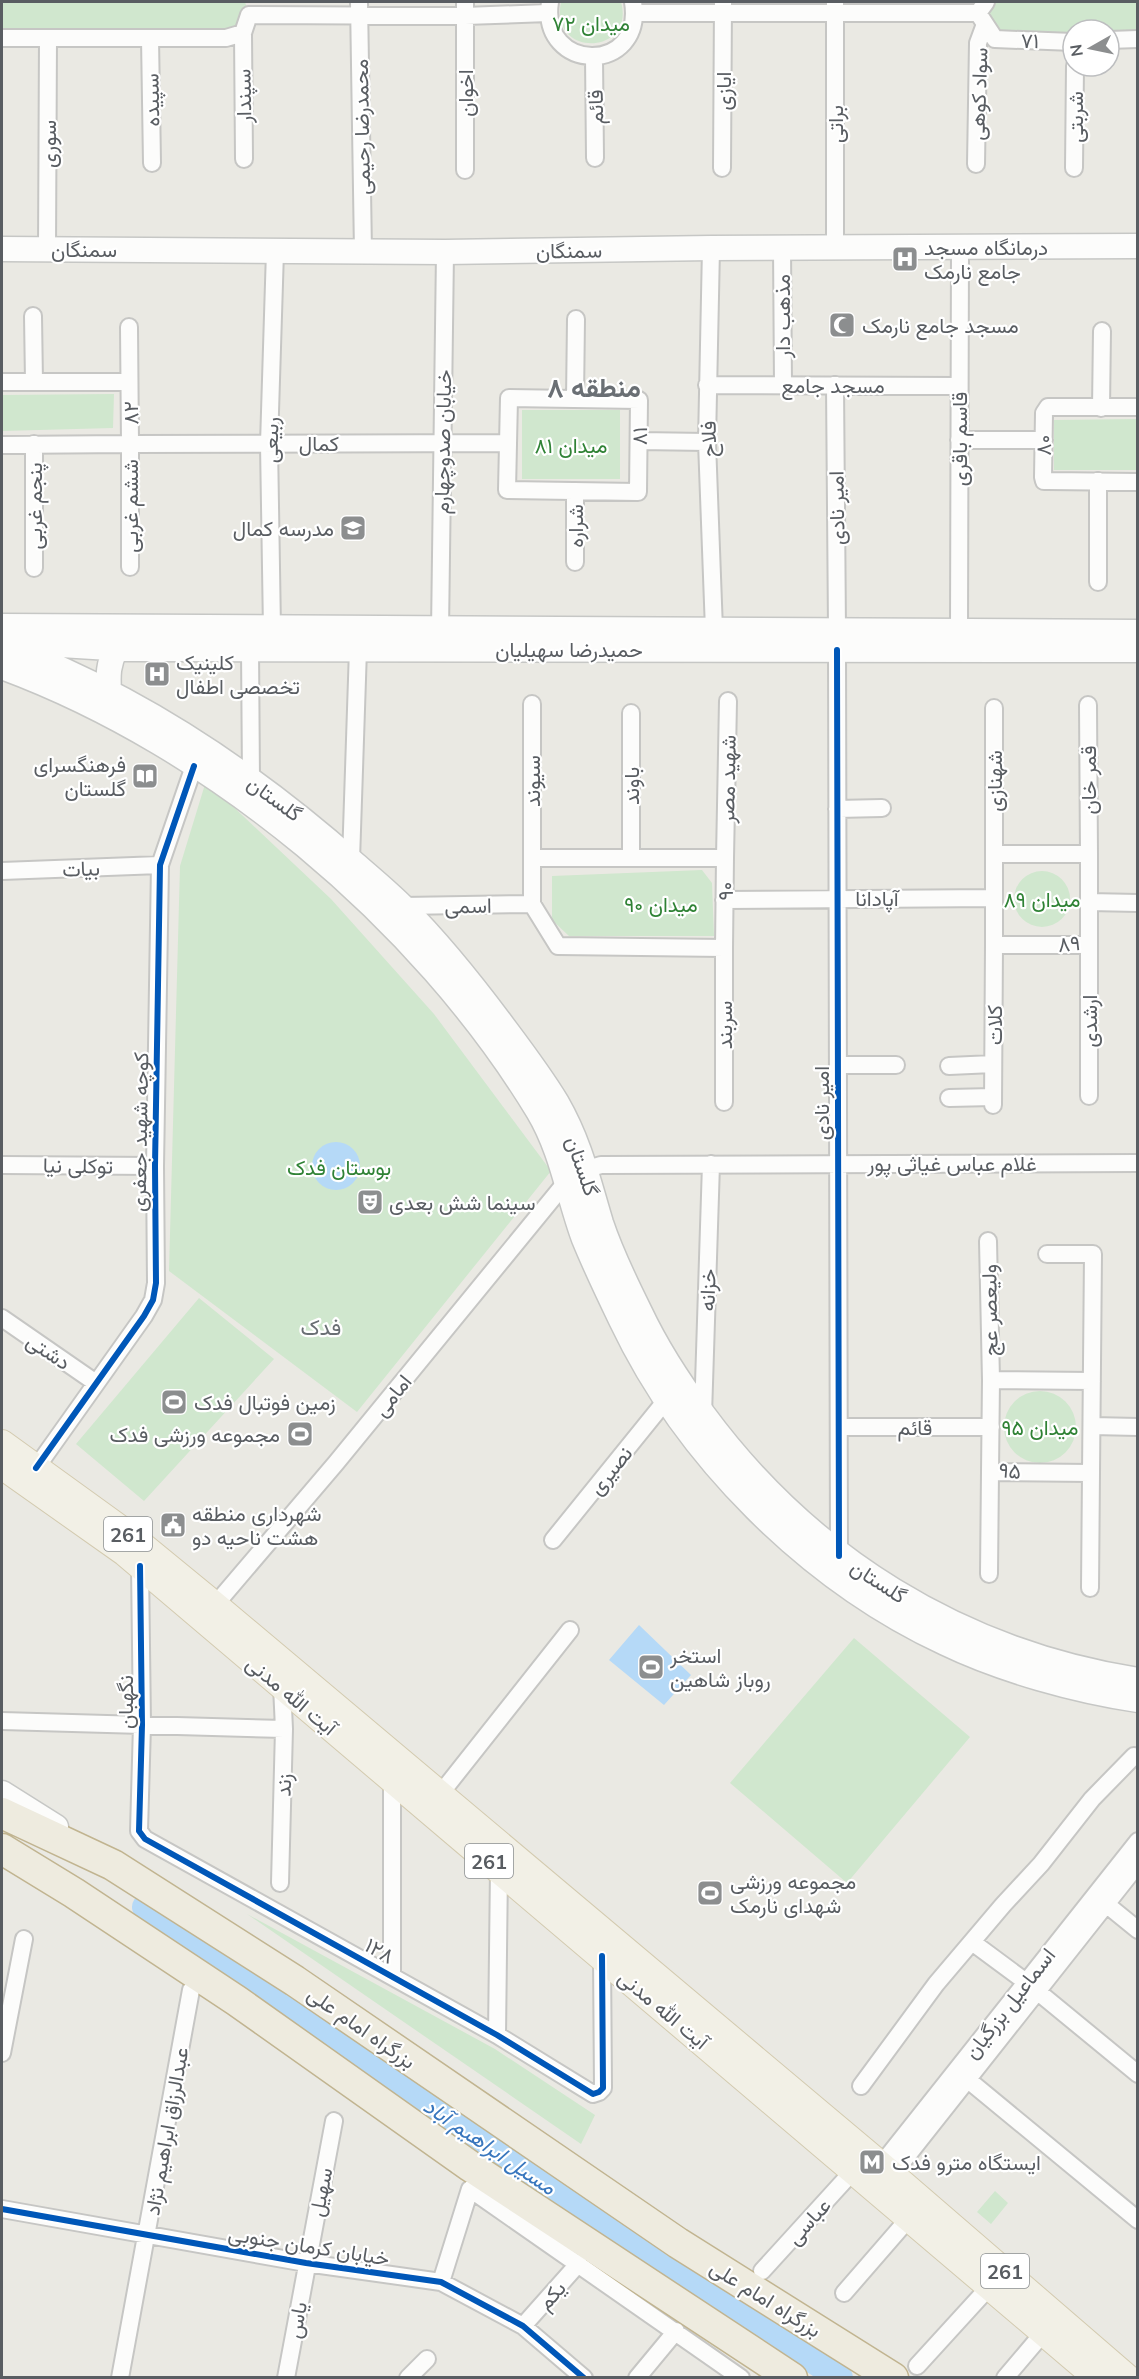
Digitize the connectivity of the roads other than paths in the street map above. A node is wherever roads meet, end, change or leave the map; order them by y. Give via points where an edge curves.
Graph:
1 (549, 7) edge
2 (634, 7) edge
3 (723, 7) edge
4 (835, 7) edge
5 (247, 8) edge
6 (359, 8) edge
7 (465, 9) edge
8 (983, 13) edge
9 (243, 33) junction
10 (2, 38) edge
11 (48, 38) junction
12 (150, 38) junction
13 (1137, 39) edge
14 (1121, 40) edge
15 (1061, 42) edge
16 (594, 57) junction
17 (1075, 78) edge
18 (595, 158) dead end
19 (244, 159) dead end
20 (152, 163) dead end
21 (976, 164) dead end
22 (722, 168) dead end
23 (1074, 168) dead end
24 (465, 170) dead end
25 (960, 246) junction
26 (1137, 246) edge
27 (782, 247) junction
28 (835, 247) junction
29 (711, 248) junction
30 (2, 249) edge
31 (47, 249) junction
32 (275, 251) junction
33 (363, 252) junction
34 (445, 252) junction
35 (33, 316) dead end
36 (576, 319) dead end
37 (129, 327) dead end
38 (1102, 331) dead end
39 (2, 382) edge
40 (34, 382) junction
41 (129, 382) junction
42 (707, 385) junction
43 (783, 385) junction
44 (835, 385) junction
45 (959, 386) junction
46 (576, 399) junction
47 (1137, 407) edge
48 (1101, 408) junction
49 (959, 440) junction
50 (1044, 440) junction
51 (639, 441) junction
52 (707, 442) junction
53 (442, 443) junction
54 (508, 443) junction
55 (2, 444) edge
56 (34, 444) junction
57 (130, 444) junction
58 (269, 444) junction
59 (1098, 481) junction
60 (1137, 482) edge
61 (575, 491) junction
62 (575, 562) dead end
63 (130, 567) dead end
64 (34, 568) dead end
65 (1098, 582) dead end
66 (2, 626) edge
67 (1137, 632) edge
68 (261, 639) junction
69 (358, 640) junction
70 (440, 640) junction
71 (714, 640) junction
72 (837, 640) junction
73 (959, 641) junction
74 (2, 643) edge
75 (126, 649) junction
76 (1137, 650) edge
77 (2, 667) edge
78 (109, 692) junction
79 (728, 701) dead end
80 (532, 704) dead end
81 (1088, 705) dead end
82 (994, 708) dead end
83 (631, 713) dead end
84 (194, 766) junction
85 (251, 780) junction
86 (882, 808) dead end
87 (837, 809) junction
88 (994, 854) junction
89 (1089, 854) junction
90 (532, 858) junction
91 (632, 858) junction
92 (725, 858) junction
93 (351, 860) junction
94 (160, 865) junction
95 (2, 871) edge
96 (837, 898) junction
97 (994, 898) junction
98 (724, 900) junction
99 (1089, 902) junction
100 (1137, 903) edge
101 (532, 904) junction
102 (403, 906) junction
103 (994, 945) junction
104 (1089, 945) junction
105 (724, 948) junction
106 (993, 1064) junction
107 (837, 1065) junction
108 (896, 1065) dead end
109 (949, 1066) dead end
110 (1089, 1096) dead end
111 (949, 1098) dead end
112 (724, 1102) dead end
113 (1137, 1163) edge
114 (711, 1164) junction
115 (838, 1164) junction
116 (2, 1165) edge
117 (154, 1166) junction
118 (587, 1169) junction
119 (566, 1182) junction
120 (988, 1241) dead end
121 (1047, 1254) dead end
122 (2, 1318) edge
123 (991, 1380) junction
124 (1092, 1381) junction
125 (96, 1383) junction
126 (667, 1399) junction
127 (703, 1415) junction
128 (1092, 1426) junction
129 (839, 1427) junction
130 (991, 1427) junction
131 (1137, 1427) edge
132 (2, 1443) edge
133 (2, 1466) edge
134 (36, 1468) junction
135 (990, 1472) junction
136 (1091, 1473) junction
137 (553, 1540) dead end
138 (840, 1556) junction
139 (140, 1566) junction
140 (989, 1574) dead end
141 (1090, 1588) dead end
142 (209, 1613) junction
143 (570, 1630) dead end
144 (1137, 1680) edge
145 (282, 1686) junction
146 (1137, 1700) edge
147 (2, 1721) edge
148 (142, 1725) junction
149 (285, 1729) junction
150 (1134, 1756) dead end
151 (392, 1780) junction
152 (2, 1793) edge
153 (441, 1793) junction
154 (2, 1813) edge
155 (142, 1836) joint
156 (1137, 1841) edge
157 (2, 1849) edge
158 (1137, 1864) edge
159 (113, 1865) junction
160 (2, 1867) edge
161 (499, 1869) junction
162 (280, 1883) dead end
163 (74, 1893) junction
164 (1106, 1904) junction
165 (1137, 1930) edge
166 (24, 1939) dead end
167 (972, 1942) junction
168 (602, 1956) junction
169 (392, 1976) junction
170 (1032, 1986) junction
171 (191, 1990) dead end
172 (497, 2035) junction
173 (2, 2053) edge
174 (1137, 2074) edge
175 (967, 2079) junction
176 (861, 2086) dead end
177 (334, 2121) dead end
178 (875, 2176) junction
179 (2, 2209) edge
180 (910, 2217) junction
181 (1137, 2220) edge
182 (147, 2235) junction
183 (306, 2263) junction
184 (579, 2263) junction
185 (762, 2271) dead end
186 (997, 2278) junction
187 (441, 2282) junction
188 (844, 2293) dead end
189 (524, 2326) junction
190 (676, 2331) junction
191 (1044, 2332) junction
192 (427, 2359) dead end
193 (905, 2372) edge
194 (411, 2377) edge
195 (120, 2378) edge
196 (286, 2378) edge
197 (584, 2378) edge
198 (637, 2378) edge
199 (741, 2378) edge
200 (792, 2378) edge
201 (1005, 2378) edge
202 (1097, 2378) edge
203 (1128, 2378) edge

1 - 7 street
1 - 16 street via 550,27 557,39 567,49
2 - 3 street
2 - 16 street via 628,38 619,48
3 - 4 street
3 - 22 street, ایازی
4 - 8 street
4 - 28 street, براتی
5 - 6 street
5 - 9 street, سپندار
6 - 7 street
6 - 33 street, محمدرضا رحیمی
7 - 24 street, اخوان
8 - 15 street, ۷۱ via 995,39
8 - 21 street, سواد کوهی via 978,43
9 - 12 street via 226,38
9 - 19 street, سپندار
10 - 11 street
11 - 12 street
11 - 31 street, سوری
12 - 20 street, سپیده
13 - 14 street
16 - 18 street, قائم
17 - 23 street, شربتی
25 - 26 main road, سمنگان
25 - 28 main road, سمنگان
25 - 45 street, قاسم باقری
27 - 28 main road, سمنگان
27 - 29 main road, سمنگان
27 - 43 street, مذهب دار
29 - 34 main road, سمنگان
29 - 42 street, فلاح
30 - 31 main road, سمنگان
31 - 32 main road, سمنگان
32 - 33 main road, سمنگان
32 - 58 street, ربیعی
33 - 34 main road, سمنگان
34 - 53 street, خیابان صدوچهارم
35 - 40 street
36 - 46 street
37 - 41 street
38 - 48 street
39 - 40 street, ۸۲
40 - 41 street, ۸۲
41 - 57 street, ۸۲
42 - 43 street, مسجد جامع
42 - 52 street, فلاح
43 - 44 street, مسجد جامع
44 - 45 street, مسجد جامع
44 - 72 street, امیر نادی
45 - 49 street, قاسم باقری
46 - 51 street, ۸۱ via 639,400
46 - 54 street, ۸۱ via 509,398
47 - 48 street, ۸۰
48 - 50 street, ۸۰ via 1048,407 1044,413
49 - 50 street
49 - 73 street, قاسم باقری
50 - 59 street, ۸۰ via 1044,481
51 - 52 street
51 - 61 street, ۸۱ via 638,492
52 - 71 street, فلاح
53 - 54 street, کمال
53 - 58 street, کمال
53 - 70 street, خیابان صدوچهارم
54 - 61 street, ۸۱ via 507,490
55 - 56 street, ۸۲
56 - 57 street, ۸۲
56 - 64 street, پنجم غربی
57 - 58 street, کمال
57 - 63 street, ششم غربی
58 - 68 street, ربیعی
59 - 60 street, ۸۰
59 - 65 street
61 - 62 street, شراره
66 - 68 main road, حمیدرضا سهیلیان
67 - 73 main road, حمیدرضا سهیلیان
68 - 69 main road, حمیدرضا سهیلیان
68 - 75 main road, حمیدرضا سهیلیان
68 - 85 street, ربیعی
69 - 70 main road, حمیدرضا سهیلیان
69 - 93 street
70 - 71 main road, حمیدرضا سهیلیان
71 - 72 main road, حمیدرضا سهیلیان
72 - 73 main road, حمیدرضا سهیلیان
72 - 87 street, امیر نادی
73 - 76 main road, حمیدرضا سهیلیان
74 - 75 main road, حمیدرضا سهیلیان
74 - 78 main road, گلستان
75 - 78 main road via 116,649 111,658
77 - 84 main road, گلستان via 74,697
78 - 85 main road, گلستان
79 - 92 street, شهید مصر
80 - 90 street, سیوند
81 - 89 street, قمر خان
82 - 88 street, شهنازی
83 - 91 street, باوند
84 - 94 street, کوچه شهید جعفری
84 - 119 main road, گلستان via 291,834 389,921 466,1009 540,1114 559,1154
85 - 93 main road, گلستان
86 - 87 street
87 - 96 street, امیر نادی
88 - 89 street
88 - 97 street
89 - 99 street, ۸۹
90 - 91 street, ۹۰
90 - 101 street
91 - 92 street, ۹۰
92 - 98 street, ۹۰
93 - 102 main road, گلستان
94 - 95 street, بیات
94 - 117 street, کوچه شهید جعفری
96 - 97 street, آپادانا
96 - 98 street, آپادانا
96 - 107 street, امیر نادی
97 - 103 street
98 - 105 street, ۹۰
99 - 100 street
99 - 104 street, ۸۹
101 - 102 street, اسمی
101 - 105 street via 558,946
102 - 118 main road, گلستان via 482,997 532,1064 579,1146
103 - 104 street, ۸۹
103 - 106 street, کلات
104 - 110 street, ارشدی
105 - 112 street, سربند
106 - 109 street
106 - 111 street, کلات via 993,1101
107 - 108 street
107 - 115 street, امیر نادی
113 - 115 street, غلام عباس غیاثی ‌پور
114 - 115 street, غلام عباس غیاثی ‌پور
114 - 118 street, غلام عباس غیاثی ‌پور via 602,1165
114 - 127 street, خزانه
115 - 129 street, امیر نادی
116 - 117 street, توکلی نیا
117 - 125 street, کوچه شهید جعفری via 153,1300
118 - 119 main road
118 - 127 main road, گلستان via 603,1227 641,1315
119 - 126 main road, گلستان via 585,1241 623,1324
119 - 142 street, امامی
120 - 123 street, ولیعصر عج
121 - 124 street via 1093,1254
122 - 125 street, دشتی
123 - 124 street
123 - 130 street, ۹۵
124 - 128 street
125 - 134 street, کوچه شهید جعفری
126 - 137 street, نصیری
126 - 146 main road, گلستان via 713,1463 767,1520 827,1572 885,1611 947,1644 1022,1672 1099,1694
127 - 138 main road, گلستان via 728,1450 781,1506
128 - 131 street
128 - 136 street
129 - 130 street, قائم
129 - 138 street, امیر نادی
130 - 135 street, ۹۵
132 - 134 main road, آیت الله مدنی / 261
133 - 139 main road, آیت الله مدنی / 261
134 - 142 main road, آیت الله مدنی / 261 via 132,1537
135 - 136 street, ۹۵
135 - 140 street
136 - 141 street
138 - 144 main road, گلستان via 896,1594 955,1626 1028,1653
139 - 142 main road, آیت الله مدنی / 261
139 - 148 street, نگهبان
142 - 145 main road, آیت الله مدنی / 261
142 - 153 main road, 261
143 - 153 street
145 - 149 street, زند
145 - 151 main road, آیت الله مدنی / 261
147 - 148 street
148 - 149 street
148 - 155 street, نگهبان
149 - 162 street, زند
150 - 167 street via 1092,1799
151 - 161 main road, آیت الله مدنی / 261
151 - 169 street
152 - 159 main road
153 - 178 main road, 261
154 - 159 highway, بزرگراه امام علی
155 - 169 street, ۱۲۸
156 - 170 street, اسماعیل بزرگیان
157 - 163 highway
158 - 164 street, اسماعیل بزرگیان
159 - 193 highway, بزرگراه امام علی via 295,1981 678,2243
160 - 163 main road
161 - 168 main road, آیت الله مدنی / 261
161 - 172 street
163 - 200 highway via 237,2001 470,2166
164 - 165 street
164 - 170 street, اسماعیل بزرگیان
166 - 173 street
167 - 170 street
167 - 176 street
168 - 172 street, ۱۲۸ via 603,2088 599,2092 593,2094
168 - 178 main road, آیت الله مدنی / 261
169 - 172 street, ۱۲۸
170 - 174 street
170 - 175 street, اسماعیل بزرگیان
170 - 178 street, اسماعیل بزرگیان
171 - 182 street, عبدالرزاق ابراهیم نژاد
175 - 178 street, اسماعیل بزرگیان
175 - 181 street
177 - 183 street, سهیل
178 - 180 main road, آیت الله مدنی / 261
178 - 185 street, عباسی
178 - 186 main road, آیت الله مدنی / 261
179 - 182 street, خیابان کرمان جنوبی
180 - 186 main road, آیت الله مدنی / 261
180 - 188 street
182 - 183 street, خیابان کرمان جنوبی
182 - 195 street, عبدالرزاق ابراهیم نژاد
183 - 187 street, خیابان کرمان جنوبی
183 - 196 street, یاس
184 - 187 street via 470,2189
184 - 189 street, یکم
184 - 190 street
186 - 191 main road, آیت الله مدنی / 261
186 - 193 street
186 - 203 main road, آیت الله مدنی / 261
187 - 189 street, خیابان کرمان جنوبی
189 - 197 street, خیابان کرمان جنوبی
190 - 198 street
190 - 199 street
191 - 201 street
191 - 202 main road, آیت الله مدنی / 261
192 - 194 street

